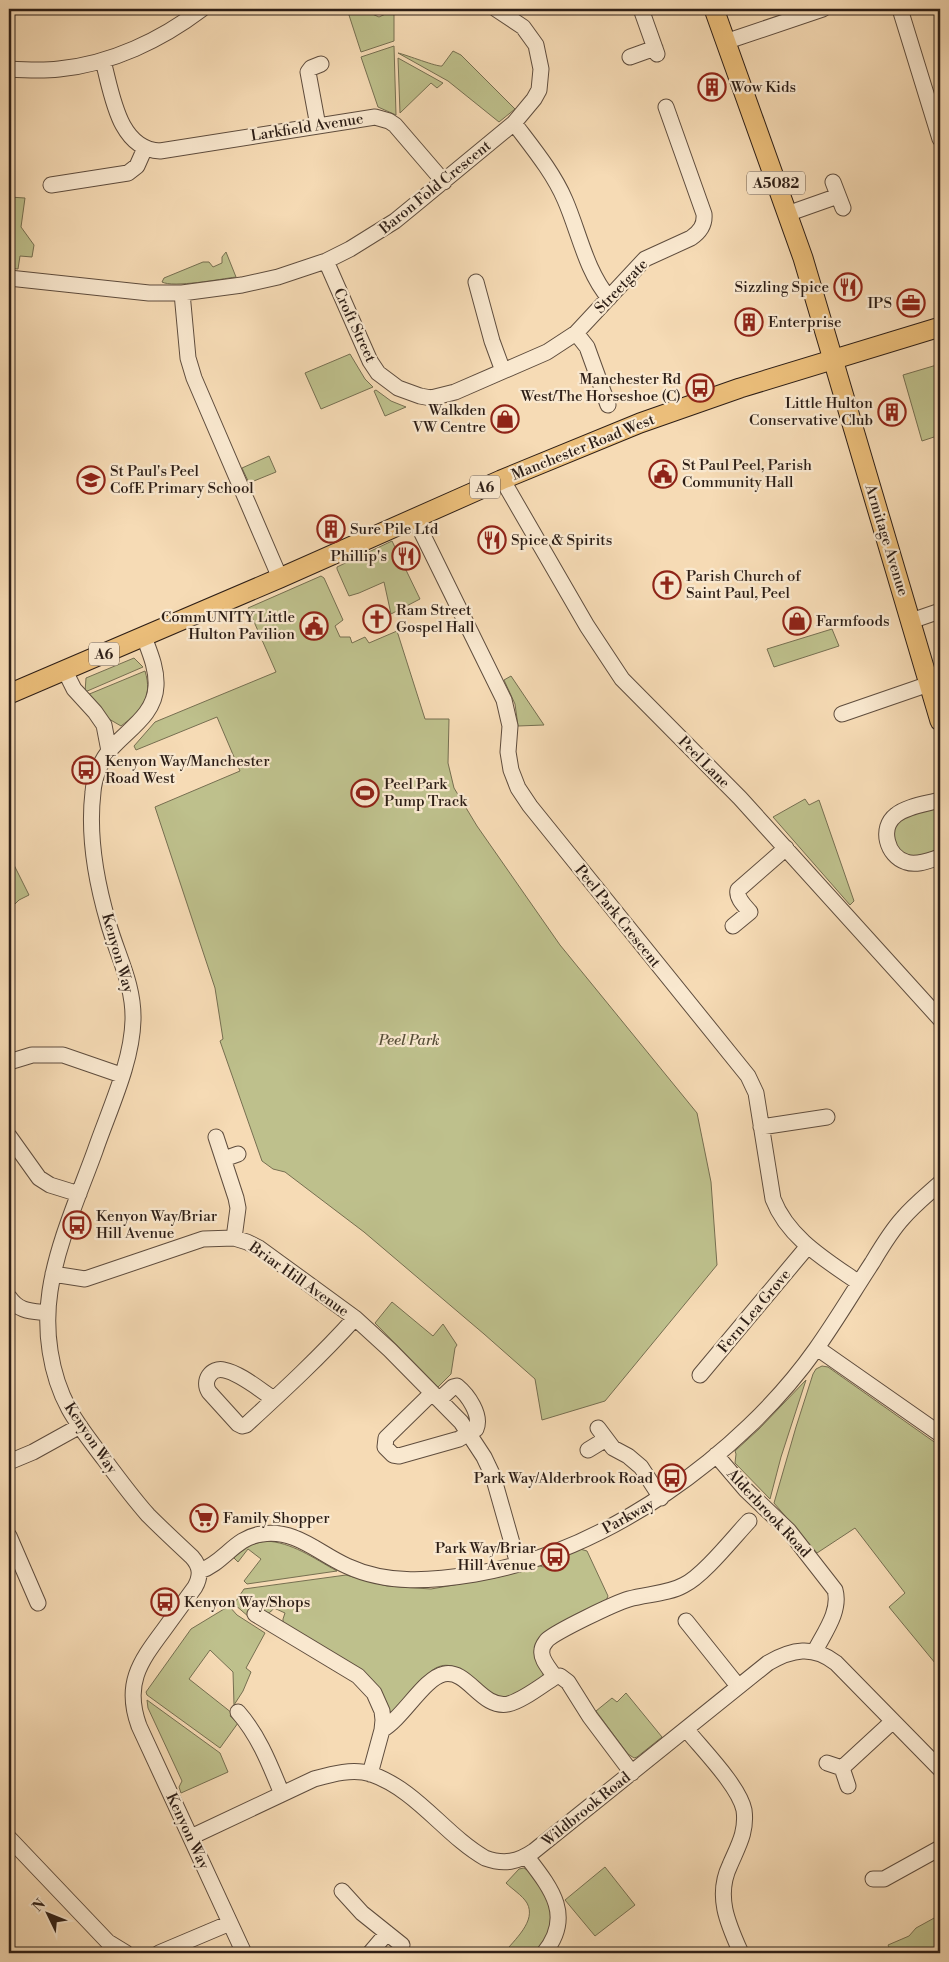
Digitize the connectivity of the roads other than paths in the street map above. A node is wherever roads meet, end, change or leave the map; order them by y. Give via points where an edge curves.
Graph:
1 (202, 9) edge
2 (496, 9) edge
3 (641, 9) edge
4 (714, 9) edge
5 (823, 9) edge
6 (900, 9) edge
7 (726, 42) junction
8 (630, 57) dead end
9 (103, 61) junction
10 (321, 64) dead end
11 (9, 69) edge
12 (665, 117) dead end
13 (514, 123) junction
14 (318, 126) junction
15 (940, 140) edge
16 (144, 148) junction
17 (444, 182) junction
18 (51, 185) dead end
19 (838, 195) dead end
20 (787, 214) junction
21 (326, 261) junction
22 (9, 278) edge
23 (480, 287) dead end
24 (182, 293) junction
25 (609, 298) junction
26 (940, 327) edge
27 (576, 333) junction
28 (834, 359) junction
29 (503, 371) junction
30 (608, 394) dead end
31 (502, 479) junction
32 (415, 519) junction
33 (280, 578) junction
34 (940, 611) edge
35 (911, 621) junction
36 (144, 637) junction
37 (64, 671) junction
38 (929, 684) junction
39 (9, 694) edge
40 (842, 714) dead end
41 (940, 721) edge
42 (109, 750) junction
43 (940, 800) edge
44 (786, 848) junction
45 (940, 858) edge
46 (734, 926) dead end
47 (940, 1019) edge
48 (9, 1062) edge
49 (121, 1075) junction
50 (827, 1117) dead end
51 (761, 1127) junction
52 (9, 1136) edge
53 (216, 1137) dead end
54 (238, 1154) dead end
55 (224, 1159) junction
56 (940, 1182) edge
57 (79, 1194) junction
58 (234, 1238) junction
59 (808, 1246) junction
60 (53, 1274) junction
61 (859, 1283) junction
62 (9, 1297) edge
63 (48, 1313) junction
64 (355, 1318) junction
65 (817, 1348) junction
66 (702, 1376) dead end
67 (436, 1396) junction
68 (274, 1399) dead end
69 (80, 1426) junction
70 (470, 1434) junction
71 (940, 1434) edge
72 (588, 1450) dead end
73 (716, 1456) junction
74 (9, 1462) edge
75 (660, 1498) junction
76 (749, 1521) dead end
77 (9, 1536) edge
78 (518, 1564) junction
79 (200, 1571) junction
80 (38, 1593) dead end
81 (255, 1614) dead end
82 (686, 1621) dead end
83 (816, 1651) junction
84 (555, 1677) junction
85 (738, 1686) junction
86 (238, 1712) dead end
87 (893, 1721) junction
88 (686, 1729) junction
89 (382, 1730) junction
90 (940, 1769) edge
91 (632, 1773) junction
92 (370, 1774) junction
93 (848, 1786) dead end
94 (282, 1794) junction
95 (191, 1837) junction
96 (9, 1838) edge
97 (940, 1848) edge
98 (526, 1856) junction
99 (880, 1884) dead end
100 (342, 1891) dead end
101 (230, 1923) junction
102 (386, 1933) junction
103 (402, 1945) dead end
104 (126, 1953) edge
105 (159, 1953) edge
106 (244, 1953) edge
107 (370, 1953) edge
108 (544, 1953) edge
109 (741, 1953) edge

1 - 9 street via 158,37
2 - 13 street, Baron Fold Crescent via 523,27 540,56 539,90
3 - 8 street via 656,51
4 - 7 main road, A5082
5 - 7 street
6 - 15 street
7 - 20 main road, A5082
9 - 11 street via 58,70
9 - 16 street via 122,125
10 - 14 street via 308,72
12 - 25 street, Streetgate via 704,221 698,234 644,259
13 - 17 street, Baron Fold Crescent
13 - 25 street via 557,185 596,280
14 - 16 street, Larkfield Avenue via 160,151
14 - 17 street, Larkfield Avenue via 366,117 389,121
16 - 18 street via 137,166 128,173
17 - 21 street, Baron Fold Crescent via 395,221
19 - 20 street
20 - 28 main road, A5082
21 - 24 street, Baron Fold Crescent via 278,277
21 - 29 street, Croft Street via 370,361 378,373 398,388 431,398
22 - 24 street, Baron Fold Crescent via 149,293
23 - 29 street via 492,341
24 - 33 street via 187,351 194,378
25 - 27 street, Streetgate
26 - 28 main road, A6
27 - 29 street, Streetgate via 547,352
27 - 30 street
28 - 31 main road, Manchester Road West / A6 via 656,417
28 - 35 main road, Armitage Avenue / A5082
31 - 32 main road, Manchester Road West / A6
31 - 44 street, Peel Lane via 587,626 622,678
32 - 33 main road, Manchester Road West / A6
32 - 51 street, Peel Park Crescent via 504,700 510,726 508,752 518,788 748,1076 756,1093
33 - 36 main road, Manchester Road West / A6
34 - 35 street
35 - 38 main road, Armitage Avenue / A5082
36 - 37 main road, Manchester Road West / A6
36 - 42 street, Kenyon Way via 154,665 155,695 146,714
37 - 39 main road, Manchester Road West / A6
37 - 42 street via 74,689 104,725
38 - 40 street
38 - 41 main road, Armitage Avenue / A5082
42 - 49 street, Kenyon Way via 95,779 93,841 101,896 131,998 132,1029
43 - 45 street via 902,811 894,816 886,831 891,850 904,862 919,863
44 - 46 street via 738,890 750,912
44 - 47 street, Peel Lane
48 - 49 street via 32,1055 63,1055
49 - 57 street, Kenyon Way
50 - 51 street
51 - 59 street, Peel Park Crescent via 775,1205 785,1222
52 - 57 street via 39,1178
53 - 55 street
54 - 55 street
55 - 58 street via 238,1208
56 - 61 street, Parkway via 902,1218
57 - 60 street, Kenyon Way
58 - 60 street, Briar Hill Avenue via 203,1239 85,1280
58 - 64 street, Briar Hill Avenue via 259,1248
59 - 61 street, Peel Park Crescent
59 - 66 street, Fern Lea Grove
60 - 63 street, Kenyon Way
61 - 65 street, Parkway
62 - 63 street via 20,1309
63 - 69 street, Kenyon Way via 49,1340 56,1374 68,1408
64 - 67 street, Briar Hill Avenue
64 - 68 street
65 - 71 street
65 - 73 street, Parkway via 770,1406
67 - 70 street, Briar Hill Avenue
67 - 70 street via 457,1386 470,1398 478,1424
67 - 70 street via 386,1438 385,1447 399,1456
69 - 74 street
69 - 79 street, Kenyon Way via 139,1505 192,1557
70 - 78 street, Briar Hill Avenue via 493,1476
72 - 75 street via 602,1434 613,1448 641,1467
73 - 75 street, Parkway
73 - 83 street, Alderbrook Road via 789,1531 836,1590 836,1608
75 - 78 street, Parkway via 616,1524
76 - 84 street via 729,1532 696,1577 685,1585 628,1599 548,1639 541,1651
77 - 80 street
78 - 79 street, Parkway via 446,1579 394,1579 347,1567 297,1538 270,1533 246,1538 214,1565
79 - 95 street, Kenyon Way via 195,1587 143,1658 132,1695 139,1726
81 - 89 street via 275,1619 363,1680 378,1700
82 - 85 street via 693,1640
83 - 85 street, Wildbrook Road via 782,1654
83 - 87 street via 828,1656 844,1670
84 - 89 street via 516,1701 501,1704 486,1699 458,1676 445,1674 430,1681 397,1719
84 - 91 street via 560,1676 568,1682
85 - 88 street, Wildbrook Road
86 - 94 street via 252,1729
87 - 90 street
87 - 93 street via 835,1765
88 - 91 street, Wildbrook Road
88 - 109 street via 736,1790 744,1809 745,1830 729,1866 723,1891 724,1913
89 - 92 street
91 - 98 street, Wildbrook Road
92 - 94 street, Wildbrook Road via 333,1774
92 - 98 street, Wildbrook Road via 397,1787 485,1858 509,1862
94 - 95 street, Wildbrook Road
95 - 101 street, Kenyon Way
96 - 104 street via 108,1942
97 - 99 street
98 - 108 street via 551,1889 558,1911 554,1938
100 - 102 street
101 - 105 street
101 - 106 street, Kenyon Way
102 - 103 street
102 - 107 street

